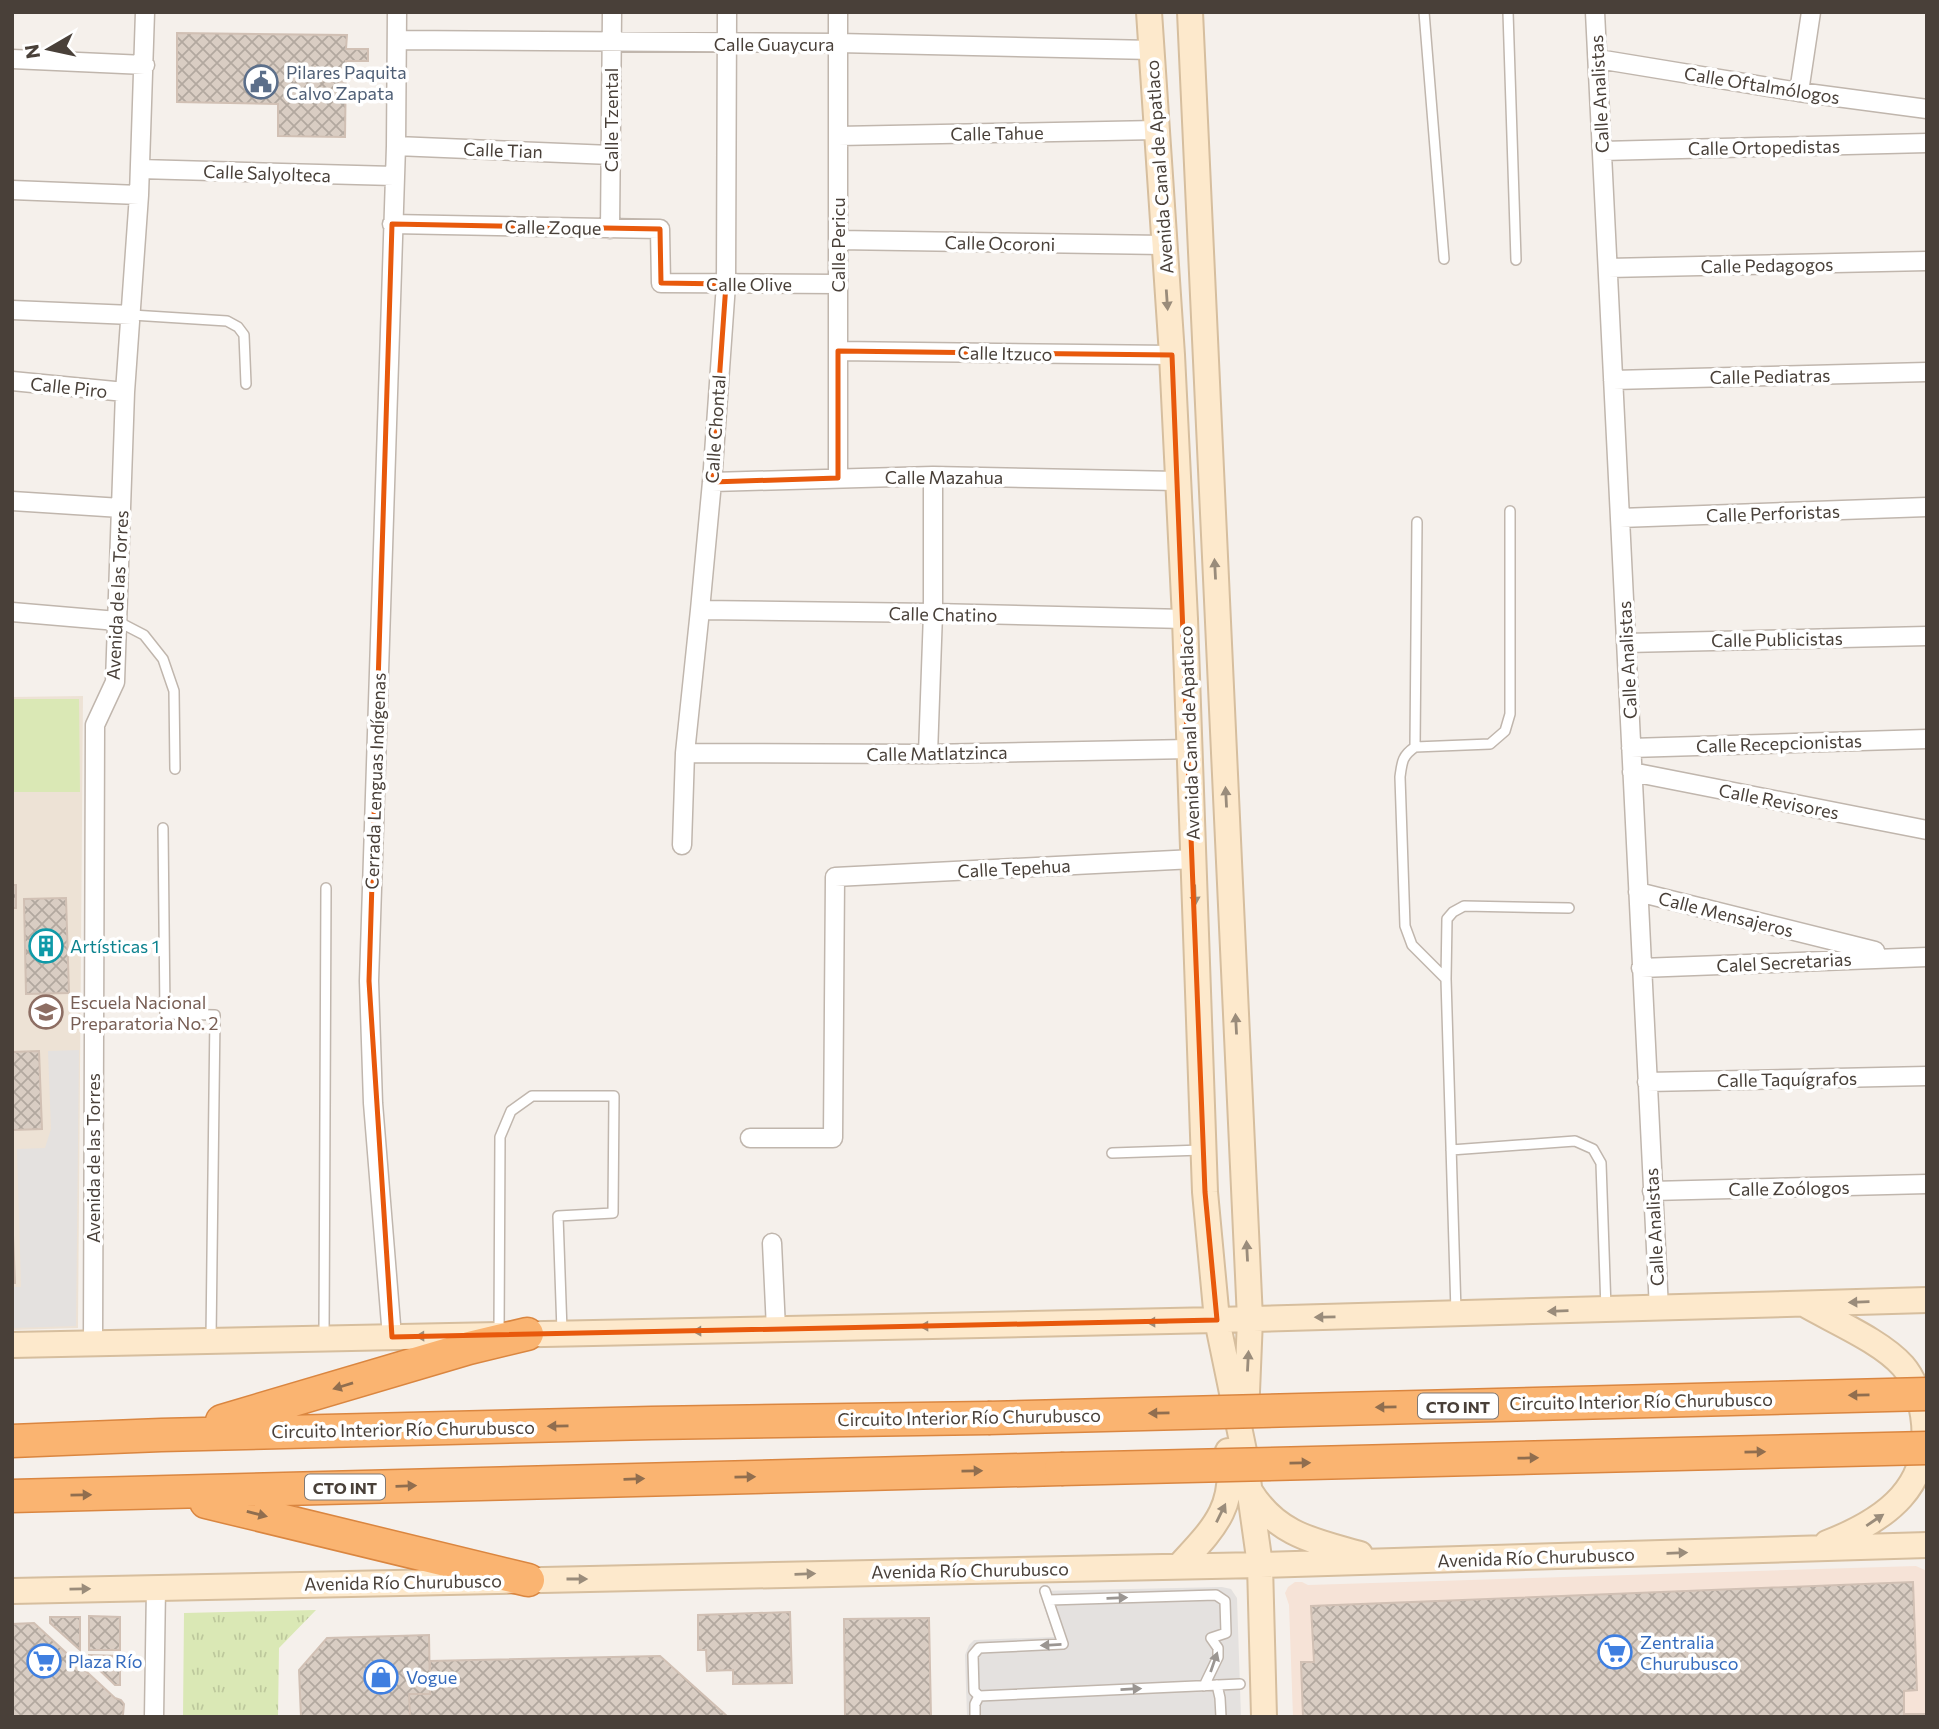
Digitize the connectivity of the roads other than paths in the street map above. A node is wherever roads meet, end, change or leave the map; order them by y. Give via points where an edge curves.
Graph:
1 (145, 12) edge
2 (397, 12) edge
3 (612, 12) edge
4 (727, 12) edge
5 (838, 12) edge
6 (1149, 12) edge
7 (1189, 12) edge
8 (1424, 12) edge
9 (1508, 12) edge
10 (1595, 12) edge
11 (1811, 12) edge
12 (397, 40) junction
13 (610, 43) junction
14 (838, 43) junction
15 (727, 44) junction
16 (1152, 50) junction
17 (12, 59) edge
18 (1598, 60) junction
19 (145, 65) junction
20 (1799, 92) junction
21 (1927, 109) edge
22 (1157, 130) junction
23 (838, 136) junction
24 (1927, 143) edge
25 (396, 146) junction
26 (1602, 151) junction
27 (611, 155) junction
28 (140, 169) junction
29 (394, 176) junction
30 (12, 190) edge
31 (139, 195) junction
32 (392, 224) junction
33 (610, 229) junction
34 (838, 240) junction
35 (1163, 245) junction
36 (1444, 259) dead end
37 (1516, 260) dead end
38 (1927, 261) edge
39 (1608, 268) junction
40 (661, 283) joint
41 (726, 284) junction
42 (838, 284) junction
43 (12, 310) edge
44 (132, 315) junction
45 (838, 351) junction
46 (1172, 355) junction
47 (1927, 372) edge
48 (1613, 380) junction
49 (12, 381) edge
50 (246, 384) dead end
51 (125, 392) junction
52 (933, 476) junction
53 (838, 478) junction
54 (1177, 481) junction
55 (712, 482) junction
56 (12, 501) edge
57 (1927, 507) edge
58 (121, 508) junction
59 (1510, 511) dead end
60 (1620, 518) junction
61 (1417, 522) dead end
62 (700, 610) junction
63 (12, 612) edge
64 (933, 613) junction
65 (1185, 619) junction
66 (117, 621) junction
67 (1927, 636) edge
68 (1626, 643) junction
69 (1927, 739) edge
70 (1415, 747) junction
71 (1190, 748) junction
72 (1631, 748) junction
73 (685, 753) junction
74 (928, 754) junction
75 (175, 769) dead end
76 (1632, 772) junction
77 (163, 828) dead end
78 (1927, 830) edge
79 (682, 845) dead end
80 (1194, 859) junction
81 (326, 888) dead end
82 (1638, 892) junction
83 (1569, 908) dead end
84 (1897, 957) junction
85 (1927, 957) edge
86 (1642, 968) junction
87 (1446, 979) junction
88 (1927, 1076) edge
89 (1647, 1082) junction
90 (750, 1138) dead end
91 (1204, 1150) junction
92 (1451, 1150) junction
93 (1112, 1153) dead end
94 (1927, 1184) edge
95 (1652, 1191) junction
96 (772, 1243) dead end
97 (1927, 1300) edge
98 (1804, 1304) junction
99 (1659, 1308) junction
100 (1606, 1310) junction
101 (1457, 1314) junction
102 (1250, 1319) junction
103 (1211, 1320) junction
104 (776, 1329) junction
105 (562, 1334) junction
106 (513, 1335) junction
107 (393, 1337) junction
108 (324, 1338) junction
109 (211, 1340) junction
110 (93, 1343) junction
111 (12, 1345) edge
112 (1927, 1394) edge
113 (162, 1435) junction
114 (12, 1441) edge
115 (1927, 1448) edge
116 (1244, 1451) junction
117 (1249, 1491) junction
118 (167, 1493) junction
119 (12, 1496) edge
120 (1927, 1545) edge
121 (1814, 1549) junction
122 (1388, 1561) junction
123 (1260, 1564) junction
124 (1179, 1566) junction
125 (528, 1580) junction
126 (156, 1587) junction
127 (12, 1591) edge
128 (1240, 1684) dead end
129 (1217, 1685) junction
130 (1204, 1686) junction
131 (979, 1696) junction
132 (154, 1717) edge
133 (975, 1717) edge
134 (1221, 1717) edge
135 (1264, 1717) edge

1 - 19 street, Avenida de las Torres
2 - 12 street, Cerrada Lenguas Indígenas
3 - 13 street, Calle Tzental
4 - 15 street, Calle Chontal
5 - 14 street, Calle Pericu
6 - 16 main road, Avenida Canal de Apatlaco
102 -> 7 main road, Avenida Canal de Apatlaco
8 - 36 lane
9 - 37 lane
10 - 18 street, Calle Analistas
11 - 20 street
12 - 13 street, Calle Guaycura
12 - 25 street, Cerrada Lenguas Indígenas
13 - 15 street, Calle Guaycura
13 - 27 street, Calle Tzental
14 - 15 street, Calle Guaycura
14 - 16 street, Calle Guaycura
14 - 23 street, Calle Pericu
15 - 41 street, Calle Chontal
16 - 22 main road, Avenida Canal de Apatlaco
17 - 19 street
18 - 20 street, Calle Oftalmólogos
18 - 26 street, Calle Analistas
19 - 28 street, Avenida de las Torres
20 - 21 street, Calle Oftalmólogos
22 - 23 street, Calle Tahue
22 - 35 main road, Avenida Canal de Apatlaco
23 - 34 street, Calle Pericu
24 - 26 street, Calle Ortopedistas
25 - 27 street, Calle Tian
25 - 29 street, Cerrada Lenguas Indígenas
26 - 39 street, Calle Analistas
27 - 33 street, Calle Tzental
28 - 29 street, Calle Salyolteca
28 - 31 street, Avenida de las Torres
29 - 32 street, Cerrada Lenguas Indígenas
30 - 31 street
31 - 44 street, Avenida de las Torres
32 - 33 street, Calle Zoque
32 - 107 street, Cerrada Lenguas Indígenas via 369,981 373,1103
33 - 40 street, Calle Zoque via 660,229
34 - 35 street, Calle Ocoroni
34 - 42 street, Calle Pericu
35 -> 46 main road, Avenida Canal de Apatlaco
38 - 39 street, Calle Pedagogos
39 - 48 street, Calle Analistas
40 - 41 street, Calle Olive
41 - 42 street, Calle Olive
41 - 55 street, Calle Chontal
42 - 45 street, Calle Pericu
43 - 44 street
44 - 50 lane via 227,321 238,327 244,335
44 - 51 street, Avenida de las Torres
45 - 46 street, Calle Itzuco
45 - 53 street, Calle Pericu
46 - 54 main road, Avenida Canal de Apatlaco
47 - 48 street, Calle Pediatras
48 - 60 street, Calle Analistas
49 - 51 street, Calle Piro
51 - 58 street, Avenida de las Torres
52 - 53 street, Calle Mazahua
52 - 54 street, Calle Mazahua
52 - 64 street
53 - 55 street, Calle Mazahua
54 - 65 main road, Avenida Canal de Apatlaco
55 - 62 street, Calle Chontal
56 - 58 street
57 - 60 street, Calle Perforistas
58 - 66 street, Avenida de las Torres
59 - 70 lane via 1510,713 1505,731 1490,744
60 - 68 street, Calle Analistas
61 - 70 lane
62 - 64 street, Calle Chatino
62 - 73 street, Calle Chontal
63 - 66 street
64 - 65 street, Calle Chatino
64 - 74 street
65 - 71 main road, Avenida Canal de Apatlaco
66 - 75 lane via 144,635 163,659 174,691
66 - 110 street, Avenida de las Torres via 115,682 95,725
67 - 68 street, Calle Publicistas
68 - 72 street, Calle Analistas
69 - 72 street, Calle Recepcionistas
70 - 87 lane via 1406,753 1400,777 1405,926 1412,945
71 - 74 street, Calle Matlatzinca
71 - 80 main road, Avenida Canal de Apatlaco
72 - 76 street, Calle Analistas
73 - 74 street, Calle Matlatzinca
73 - 79 street, Calle Chontal
76 - 78 street, Calle Revisores
76 - 82 street, Calle Analistas
77 - 109 lane via 165,1014 215,1015
80 - 90 street, Calle Tepehua via 835,877 833,1138
80 -> 91 main road, Avenida Canal de Apatlaco
81 - 108 lane
82 - 84 street, Calle Mensajeros
82 - 86 street, Calle Analistas
83 - 87 lane via 1464,906 1453,912 1447,919
84 - 85 street, Calel Secretarias
84 - 86 street, Calel Secretarias
86 - 89 street, Calle Analistas
87 - 92 lane
88 - 89 street, Calle Taquígrafos
89 - 95 street, Calle Analistas
91 - 93 lane
91 - 103 main road, Avenida Canal de Apatlaco
92 - 100 lane via 1575,1141 1593,1149 1601,1163
92 - 101 lane
94 - 95 street, Calle Zoólogos
95 - 99 street, Calle Analistas
96 - 104 street
97 -> 98 main road
98 - 99 main road
121 -> 98 main road via 1868,1525 1901,1498 1920,1468 1924,1436 1919,1395 1903,1366 1879,1346
99 - 100 main road
100 -> 101 main road
101 -> 102 main road
102 - 103 main road
116 -> 102 main road, Avenida Canal de Apatlaco
103 -> 104 main road
103 - 116 main road, Avenida Canal de Apatlaco
124 -> 103 main road via 1217,1521 1231,1481
104 -> 105 main road
105 - 106 main road
105 - 106 lane via 558,1216 613,1213 614,1096 532,1096 511,1111 500,1137
106 -> 107 main road
106 -> 113 highway via 239,1418
107 - 108 main road
108 - 109 main road
109 - 110 main road
110 - 111 main road
112 -> 113 highway, Circuito Interior Río Churubusco / CTO INT, bridge
113 - 114 highway, Circuito Interior Río Churubusco / CTO INT
118 -> 115 highway, CTO INT, bridge
116 - 117 main road, Avenida Canal de Apatlaco
117 - 122 main road via 1286,1529
117 - 123 main road, Avenida Canal de Apatlaco
119 -> 118 highway, CTO INT
118 -> 125 highway
120 - 121 main road, Avenida Río Churubusco
122 -> 121 main road, Avenida Río Churubusco
122 - 123 main road, Avenida Río Churubusco
123 - 124 main road, Avenida Río Churubusco
123 - 135 main road, Avenida Canal de Apatlaco
125 -> 124 main road, Avenida Río Churubusco
125 - 126 main road, Avenida Río Churubusco
127 -> 126 main road, Avenida Río Churubusco
126 - 132 street
128 - 129 lane
129 - 130 lane
129 - 134 lane
131 -> 130 lane
130 -> 131 lane via 1218,1657 1211,1638 1226,1633 1225,1601 1216,1595 1047,1596 1063,1644 979,1647 973,1655 974,1691
131 - 133 lane

